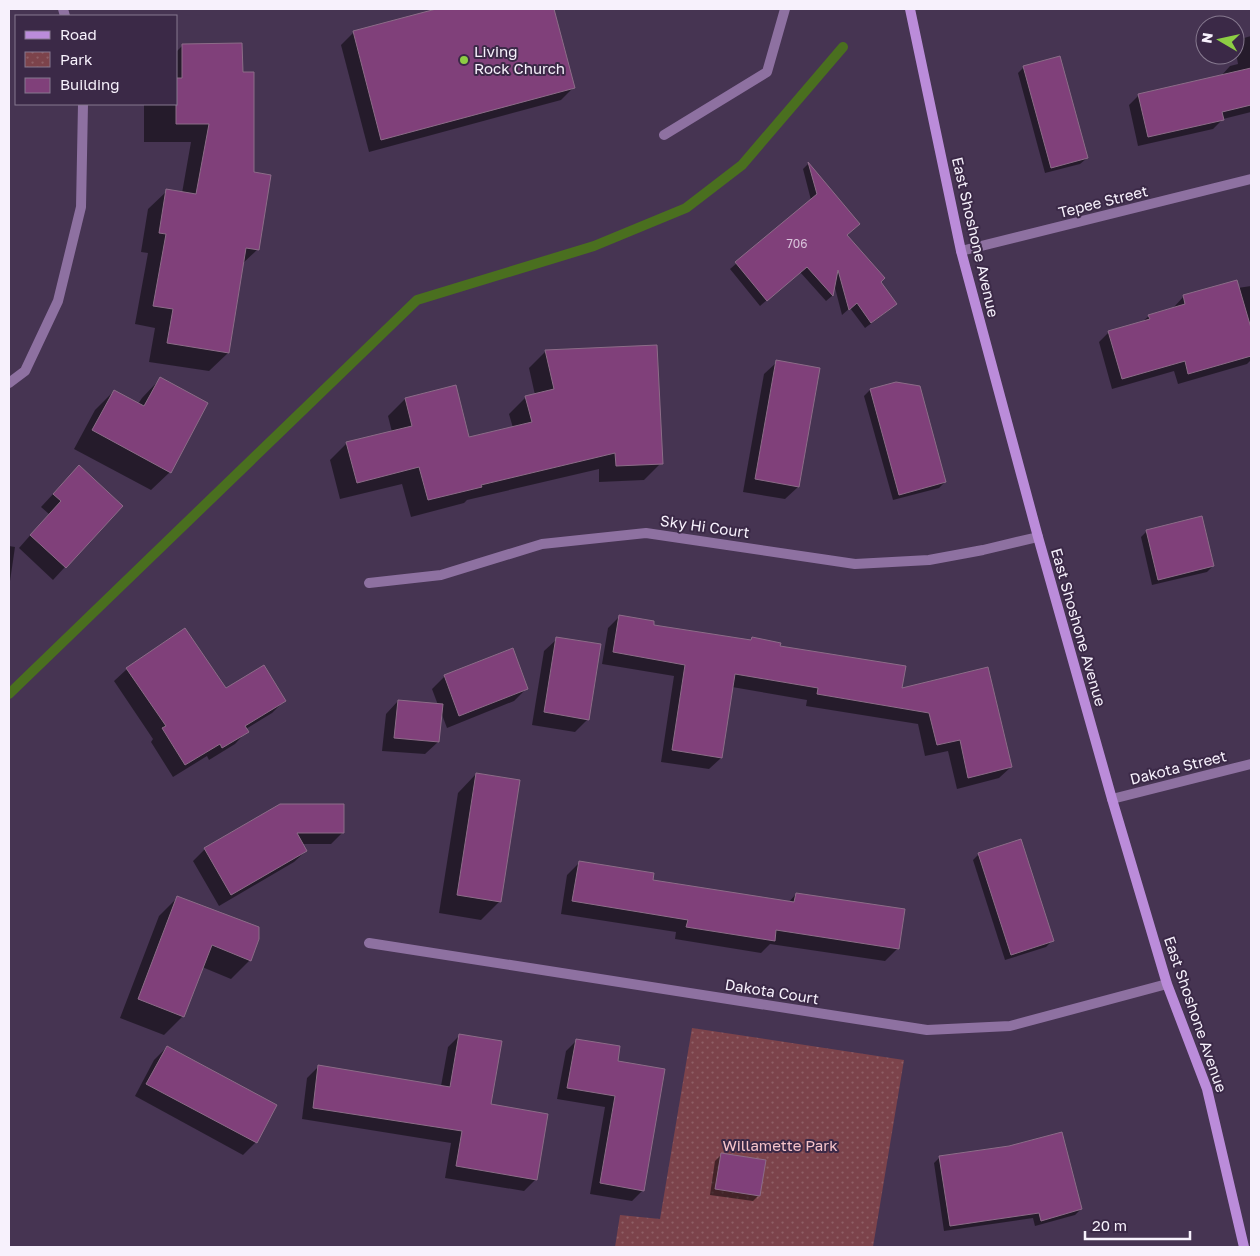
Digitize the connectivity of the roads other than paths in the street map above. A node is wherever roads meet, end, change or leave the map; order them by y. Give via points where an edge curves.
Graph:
1 (785, 9) edge
2 (910, 9) edge
3 (83, 105) edge
4 (664, 134) dead end
5 (1251, 179) edge
6 (961, 251) junction
7 (9, 383) edge
8 (1038, 536) junction
9 (369, 582) dead end
10 (1251, 764) edge
11 (1112, 799) junction
12 (369, 942) dead end
13 (1167, 984) junction
14 (1244, 1247) edge

1 - 4 street via 767,72
2 - 6 street, East Shoshone Avenue
3 - 7 street via 81,207 58,301 25,371
5 - 6 street, Tepee Street
6 - 8 street, East Shoshone Avenue
8 - 9 street, Sky Hi Court via 929,560 855,564 646,533 542,544 441,575
8 - 11 street, East Shoshone Avenue
10 - 11 street, Dakota Street
11 - 13 street, East Shoshone Avenue
12 - 13 street, Dakota Court via 927,1030 1010,1026
13 - 14 street, East Shoshone Avenue via 1206,1089

